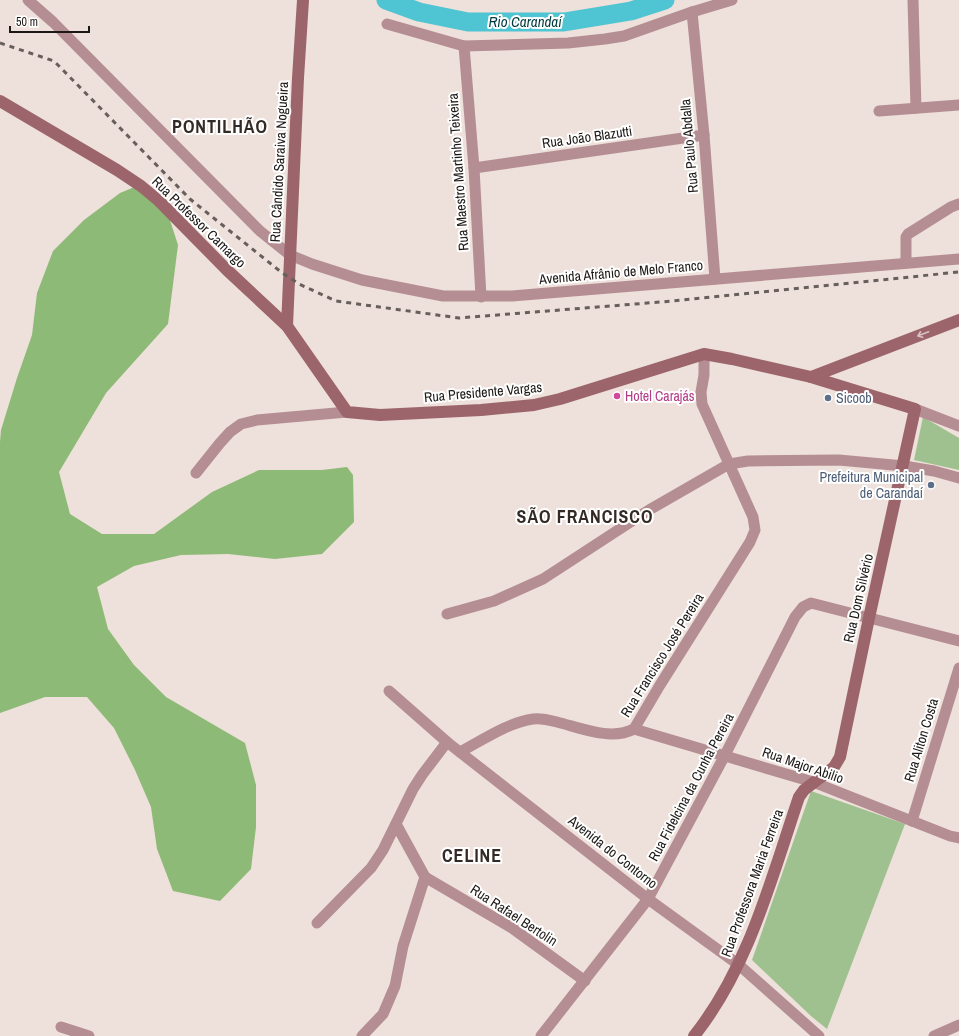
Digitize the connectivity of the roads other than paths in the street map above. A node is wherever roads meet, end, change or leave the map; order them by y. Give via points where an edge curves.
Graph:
1 (28, 0) edge
2 (303, 0) edge
3 (732, 0) edge
4 (913, 0) edge
5 (692, 12) junction
6 (387, 24) dead end
7 (464, 46) junction
8 (0, 101) edge
9 (959, 105) edge
10 (916, 108) junction
11 (879, 111) dead end
12 (704, 135) junction
13 (474, 168) junction
14 (959, 204) edge
15 (290, 255) junction
16 (959, 259) edge
17 (906, 263) junction
18 (715, 279) junction
19 (481, 297) junction
20 (959, 320) edge
21 (287, 326) junction
22 (704, 354) junction
23 (811, 376) junction
24 (915, 409) junction
25 (347, 412) junction
26 (959, 426) edge
27 (729, 464) junction
28 (904, 466) junction
29 (196, 474) dead end
30 (959, 478) edge
31 (447, 614) dead end
32 (869, 618) junction
33 (959, 640) edge
34 (959, 668) edge
35 (389, 691) dead end
36 (634, 729) junction
37 (447, 742) junction
38 (460, 752) junction
39 (725, 755) junction
40 (813, 782) junction
41 (912, 821) junction
42 (396, 824) junction
43 (959, 838) edge
44 (425, 877) junction
45 (648, 899) junction
46 (317, 923) dead end
47 (739, 964) junction
48 (585, 981) junction
49 (959, 1025) edge
50 (61, 1027) dead end
51 (89, 1036) edge
52 (362, 1036) edge
53 (541, 1036) edge
54 (694, 1036) edge
55 (818, 1036) edge
56 (934, 1036) edge

1 - 15 street, Avenida Afrânio de Melo Franco via 53,22 260,231
2 - 15 street, Rua Cândido Saraiva Nogueira
3 - 5 street
4 - 10 street
5 - 7 street via 605,40
5 - 12 street, Rua Paulo Abdalla
6 - 7 street
7 - 13 street, Rua Maestro Martinho Teixeira
8 - 21 street, Rua Professor Camargo via 141,186
9 - 10 street
10 - 11 street
12 - 13 street, Rua João Blazutti
12 - 18 street, Rua Paulo Abdalla
13 - 19 street, Rua Maestro Martinho Teixeira
14 - 17 street via 908,234
15 - 19 street, Avenida Afrânio de Melo Franco via 362,280 443,296
15 - 21 street, Rua Cândido Saraiva Nogueira
16 - 17 street, Avenida Afrânio de Melo Franco
17 - 18 street, Avenida Afrânio de Melo Franco
18 - 19 street, Avenida Afrânio de Melo Franco
20 -> 23 street
21 - 25 street, Rua Professor Camargo
22 - 23 street, Rua Presidente Vargas
22 - 25 street, Rua Presidente Vargas via 534,405 380,415
22 - 27 street via 702,404
23 - 24 street, Rua Presidente Vargas
24 - 26 street
24 - 28 street, Rua Dom Silvério
25 - 29 street, Rua Presidente Vargas via 257,420 241,424 220,443
27 - 28 street via 754,461 839,460
27 - 31 street via 649,510 543,579 494,601
27 - 36 street, Rua Francisco José Pereira via 753,517 755,530
28 - 30 street
28 - 32 street, Rua Dom Silvério
32 - 33 street
32 - 39 street, Rua Fidelcina da Cunha Pereira via 811,603 803,607 795,617
32 - 40 street, Rua Dom Silvério via 840,757 834,767
34 - 41 street, Rua Aliton Costa
35 - 37 street, Avenida do Contorno
36 - 38 street, Rua Francisco José Pereira via 615,734 534,718 504,729
36 - 39 street, Rua Major Abilio
37 - 38 street, Avenida do Contorno
37 - 42 street via 419,780
38 - 45 street, Avenida do Contorno
39 - 40 street, Rua Major Abilio
39 - 45 street, Rua Fidelcina da Cunha Pereira
40 - 41 street, Rua Major Abilio
40 - 47 street, Rua Professora Maria Ferreira via 799,797 757,922
41 - 43 street, Rua Major Abilio
42 - 44 street
42 - 46 street via 371,868
44 - 48 street, Rua Rafael Bertolin via 512,928
44 - 52 street via 403,946 395,986 383,1014
45 - 47 street, Avenida do Contorno
45 - 48 street, Rua Fidelcina da Cunha Pereira
47 - 54 street, Rua Professora Maria Ferreira via 708,1018
47 - 55 street, Avenida do Contorno
48 - 53 street, Rua Fidelcina da Cunha Pereira
49 - 56 street
50 - 51 street

